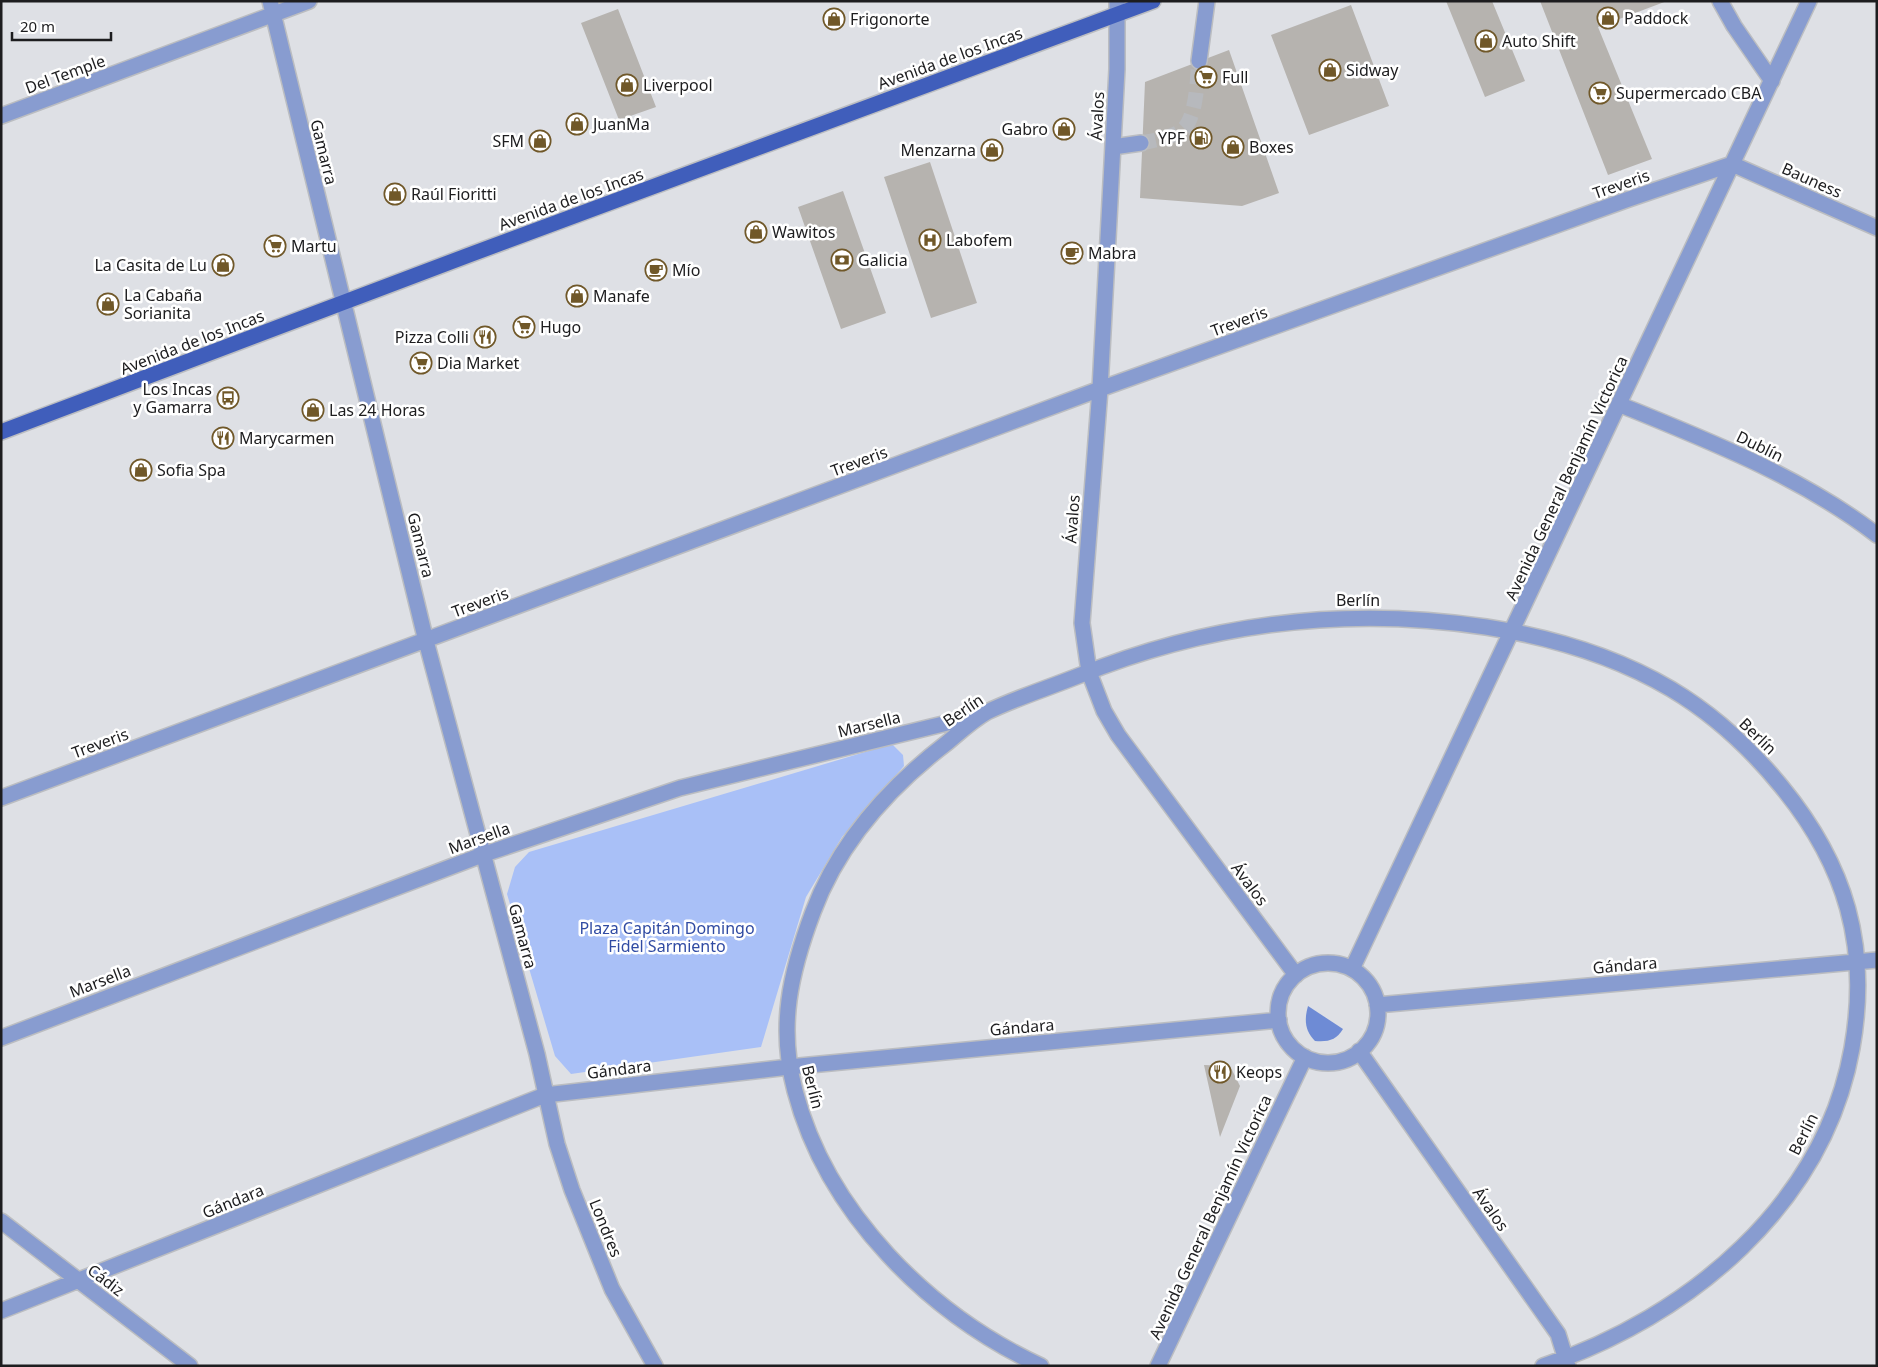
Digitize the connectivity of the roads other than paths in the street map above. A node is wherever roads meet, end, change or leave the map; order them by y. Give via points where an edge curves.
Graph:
1 (309, 1) edge
2 (1153, 1) edge
3 (1207, 1) edge
4 (1720, 1) edge
5 (1809, 1) edge
6 (272, 8) edge
7 (1118, 8) edge
8 (1199, 61) tunnel mouth
9 (1772, 81) junction
10 (1, 116) edge
11 (1141, 143) tunnel mouth
12 (1113, 147) junction
13 (1732, 164) junction
14 (1877, 228) edge
15 (343, 303) junction
16 (1100, 390) junction
17 (1620, 404) junction
18 (1, 432) edge
19 (1877, 535) edge
20 (1513, 632) junction
21 (426, 641) junction
22 (1089, 672) junction
23 (983, 714) junction
24 (1, 798) edge
25 (482, 855) junction
26 (1877, 960) edge
27 (1859, 961) junction
28 (1352, 969) junction
29 (1296, 974) junction
30 (1377, 1005) junction
31 (1279, 1020) junction
32 (1, 1038) edge
33 (1359, 1052) junction
34 (1306, 1057) junction
35 (789, 1067) junction
36 (545, 1095) junction
37 (1, 1221) edge
38 (79, 1282) junction
39 (1, 1311) edge
40 (1568, 1362) edge
41 (190, 1366) edge
42 (655, 1366) edge
43 (1041, 1366) edge
44 (1158, 1366) edge
45 (1543, 1366) edge

1 - 6 street, Del Temple
2 - 7 main road, Avenida de los Incas
3 - 8 street
4 - 9 street
5 - 9 street, Avenida General Benjamín Victorica
6 - 10 street, Del Temple
6 - 15 street, Gamarra
7 - 12 street, Ávalos
7 - 15 main road, Avenida de los Incas
9 - 13 street, Avenida General Benjamín Victorica
11 - 12 street
12 - 16 street, Ávalos
13 - 14 street, Bauness
13 - 16 street, Treveris
13 - 17 street, Avenida General Benjamín Victorica
15 - 18 main road, Avenida de los Incas
15 - 21 street, Gamarra
16 - 21 street, Treveris
16 - 22 street, Ávalos via 1082,623
17 - 19 street, Dublín via 1768,469 1842,509
17 - 20 street, Avenida General Benjamín Victorica
20 - 22 street, Berlín via 1451,622 1390,618 1319,619 1206,635 1146,650
20 - 27 street, Berlín via 1566,645 1620,664 1672,690 1718,722 1760,761 1797,805 1827,854 1850,908
20 - 28 street, Avenida General Benjamín Victorica
21 - 24 street, Treveris
21 - 25 street, Gamarra
22 - 23 street, Berlín
22 - 29 street, Ávalos via 1104,711 1118,735
23 - 25 street, Marsella via 680,788
23 - 35 street, Berlín via 915,767 866,818 839,857 814,908 791,985 785,1026
25 - 32 street, Marsella
25 - 36 street, Gamarra via 537,1054
26 - 27 street, Gándara
27 - 30 street, Gándara
27 - 40 street, Berlín via 1857,1020 1847,1076 1826,1131 1797,1182 1762,1228 1720,1270 1674,1305
28 - 29 street via 1323,963 1309,966
28 - 30 street via 1369,984
29 - 31 street via 1281,994
30 - 33 street via 1378,1018 1374,1030
31 - 34 street via 1288,1042
31 - 35 street, Gándara
33 - 34 street via 1333,1062
33 - 40 street, Ávalos via 1558,1334
34 - 44 street, Avenida General Benjamín Victorica
35 - 36 street, Gándara
35 - 43 street, Berlín via 803,1121 828,1172 860,1220 890,1256 938,1302 984,1336
36 - 38 street, Gándara
36 - 42 street, Londres via 572,1190 612,1289
37 - 38 street, Cádiz
38 - 39 street, Gándara
38 - 41 street, Cádiz
40 - 45 street, Berlín

